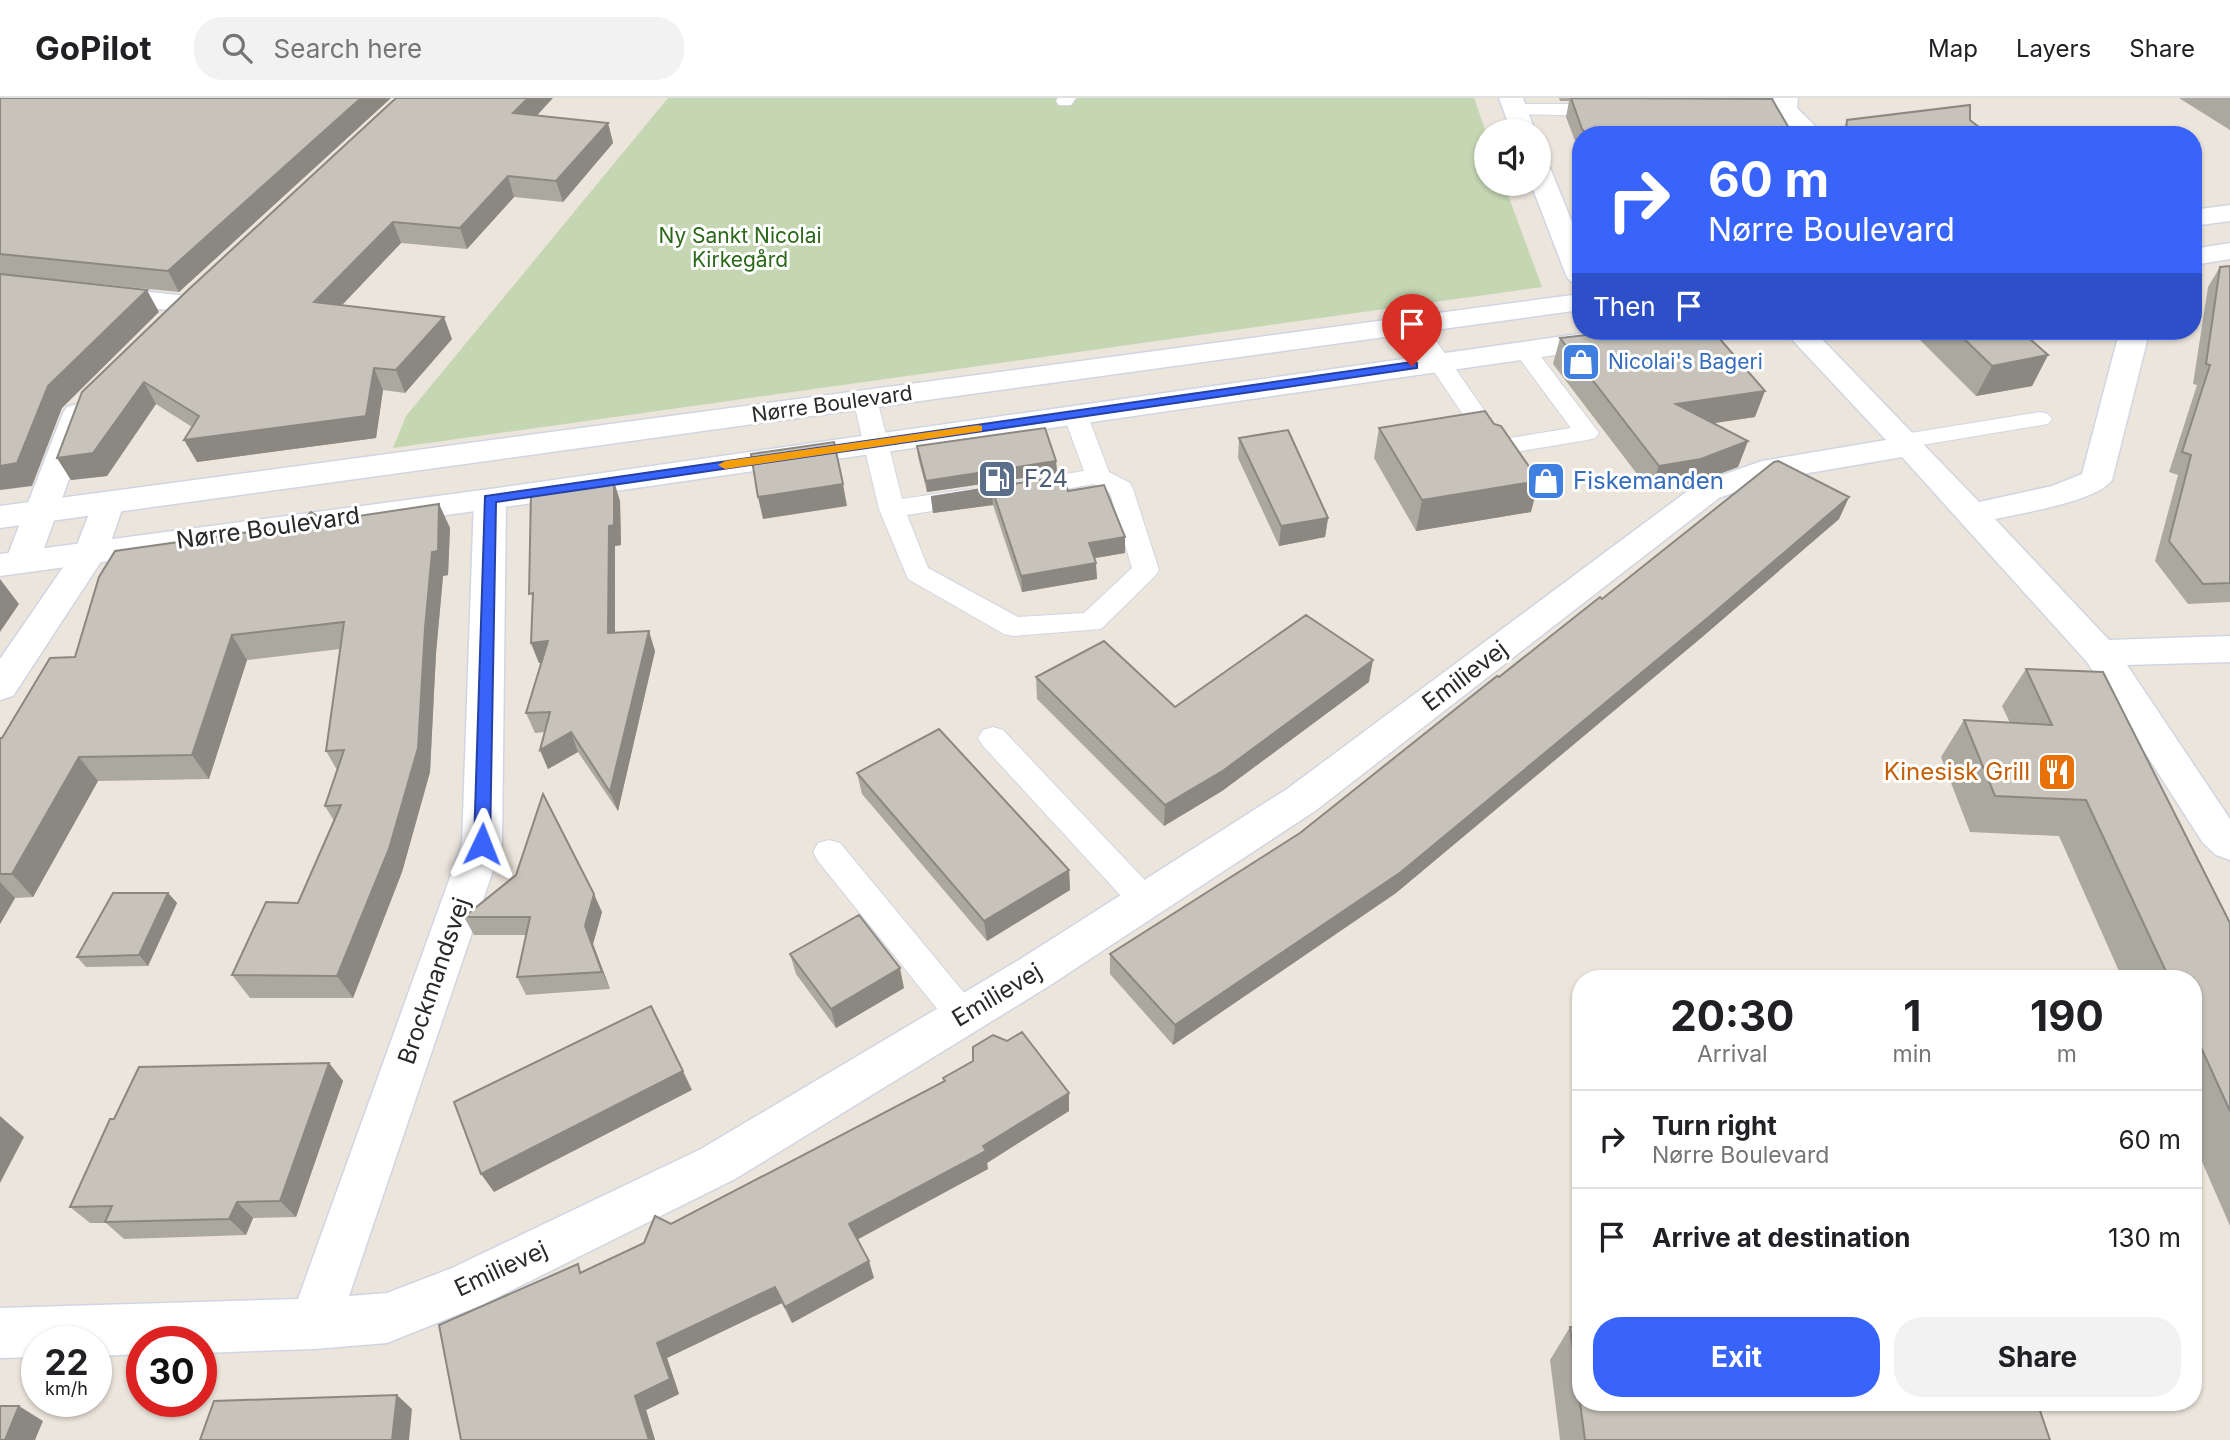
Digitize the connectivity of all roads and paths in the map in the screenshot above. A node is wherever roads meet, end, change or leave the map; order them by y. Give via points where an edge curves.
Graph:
1 (1781, 106) edge
2 (1626, 110) edge
3 (1516, 113) edge
4 (1802, 126) edge
5 (1548, 196) edge
6 (2230, 213) edge
7 (2202, 217) edge
8 (2230, 251) edge
9 (1572, 255) edge
10 (2202, 256) edge
11 (0, 284) edge
12 (207, 285) edge
13 (1572, 303) edge
14 (1413, 324) junction
15 (1581, 340) edge
16 (1807, 340) edge
17 (2132, 341) dead end
18 (1524, 350) junction
19 (1438, 362) junction
20 (99, 390) edge
21 (865, 399) junction
22 (1075, 414) junction
23 (2040, 419) dead end
24 (876, 443) junction
25 (1907, 443) junction
26 (1098, 477) junction
27 (490, 499) junction
28 (108, 503) junction
29 (892, 509) junction
30 (43, 512) junction
31 (1972, 514) junction
32 (0, 517) edge
33 (91, 551) junction
34 (11, 564) edge
35 (2230, 649) edge
36 (2100, 653) junction
37 (0, 687) edge
38 (993, 738) dead end
39 (2230, 844) edge
40 (830, 852) dead end
41 (1145, 901) junction
42 (963, 1016) junction
43 (314, 1324) junction
44 (0, 1333) edge

1 - 4 street
2 - 3 lane
5 - 9 street
6 - 7 street
8 - 10 street
11 - 12 street via 177,314
13 - 14 street, Nørre Boulevard
14 - 19 lane
14 - 21 street, Nørre Boulevard
15 - 18 street, Nørre Boulevard
16 - 25 street
17 - 31 street via 2096,480 2061,494
18 - 19 street, Nørre Boulevard
18 - 19 lane via 1587,433 1498,448
19 - 22 street, Nørre Boulevard
20 - 30 street via 79,410
21 - 24 lane
21 - 28 street, Nørre Boulevard
22 - 24 street, Nørre Boulevard
22 - 26 lane
23 - 25 lane
24 - 27 street, Nørre Boulevard
24 - 29 lane
25 - 31 street
25 - 41 street, Emilievej via 1762,471 1708,491 1301,800
26 - 29 lane
26 - 29 lane via 1121,489 1146,570 1091,622 1014,627 917,573
27 - 33 street, Nørre Boulevard
27 - 43 street, Brockmandsvej via 482,844
28 - 30 street, Nørre Boulevard
28 - 33 street
30 - 32 street, Nørre Boulevard
30 - 34 street
31 - 36 street
33 - 34 street, Nørre Boulevard
33 - 37 street
35 - 36 street
36 - 39 street via 2217,832
38 - 41 lane
40 - 42 lane
41 - 42 street, Emilievej
42 - 43 street, Emilievej via 718,1164 466,1287 387,1318
43 - 44 street, Emilievej

